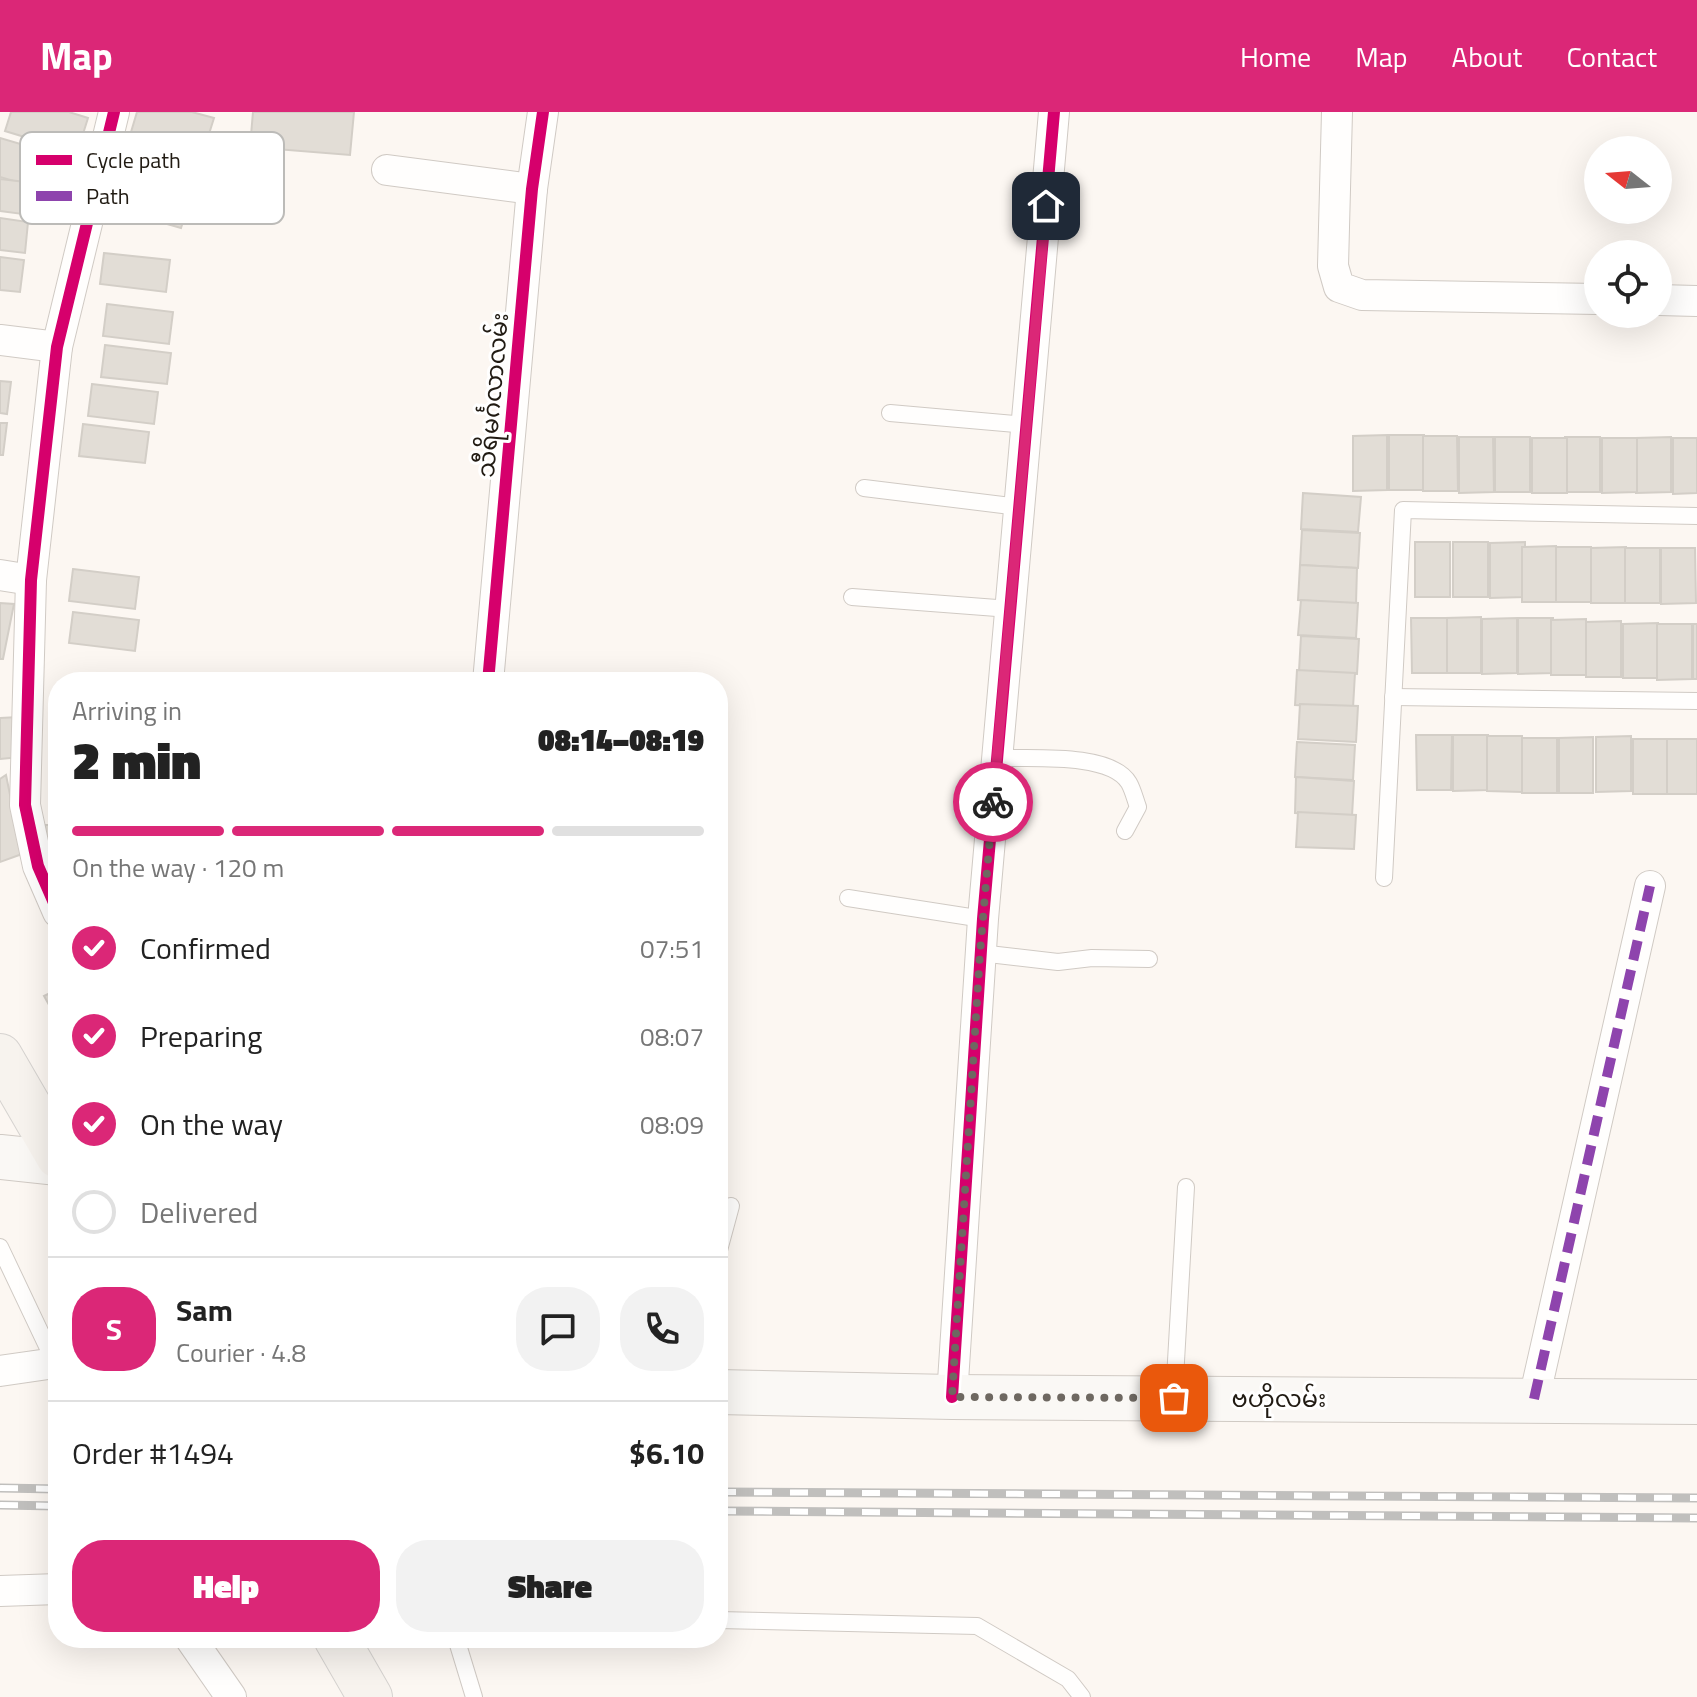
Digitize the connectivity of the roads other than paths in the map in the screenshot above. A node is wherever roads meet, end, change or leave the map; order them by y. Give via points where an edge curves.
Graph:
1 (114, 112) edge
2 (543, 112) edge
3 (1054, 112) edge
4 (1337, 112) edge
5 (109, 132) edge
6 (387, 170) dead end
7 (532, 189) junction
8 (87, 224) edge
9 (1584, 299) edge
10 (1672, 300) edge
11 (1697, 301) edge
12 (0, 340) edge
13 (57, 347) junction
14 (890, 413) dead end
15 (1026, 425) junction
16 (864, 488) dead end
17 (1019, 507) junction
18 (1697, 516) edge
19 (0, 575) edge
20 (31, 580) junction
21 (852, 597) dead end
22 (1010, 609) junction
23 (489, 672) edge
24 (1393, 697) junction
25 (1697, 701) edge
26 (997, 758) junction
27 (1125, 831) dead end
28 (1384, 878) dead end
29 (1650, 886) dead end
30 (48, 889) edge
31 (848, 898) dead end
32 (983, 919) junction
33 (980, 953) junction
34 (1149, 959) dead end
35 (0, 1056) edge
36 (48, 1139) edge
37 (0, 1157) edge
38 (48, 1162) edge
39 (1186, 1187) dead end
40 (731, 1206) dead end
41 (728, 1217) edge
42 (0, 1247) edge
43 (48, 1348) edge
44 (48, 1364) edge
45 (0, 1371) edge
46 (728, 1392) edge
47 (952, 1397) junction
48 (1174, 1398) junction
49 (1534, 1399) junction
50 (1697, 1402) edge
51 (48, 1589) edge
52 (0, 1591) edge
53 (728, 1620) edge
54 (197, 1648) edge
55 (342, 1648) edge
56 (459, 1648) edge
57 (231, 1697) edge
58 (370, 1697) edge
59 (474, 1697) edge
60 (1082, 1697) edge

1 - 5 street
2 - 7 street, သီရိမင်္ဂလာလမ်း
3 - 15 street
4 - 9 street via 1333,266 1339,287 1362,295
6 - 7 street
7 - 23 street, သီရိမင်္ဂလာလမ်း
8 - 13 street
10 - 11 street
12 - 13 street
13 - 20 street
14 - 15 lane
15 - 17 street
16 - 17 lane
17 - 22 street
18 - 24 lane via 1403,510
19 - 20 street
20 - 30 street via 25,805
21 - 22 lane
22 - 26 street
24 - 25 lane
24 - 28 lane
26 - 27 lane via 1104,765 1128,780 1138,807
26 - 32 street
29 - 49 street
31 - 32 lane
32 - 33 street
33 - 34 lane via 1058,962
33 - 47 street
35 - 36 main road
37 - 38 main road
39 - 48 lane
40 - 41 lane
42 - 43 lane
44 - 45 street
46 - 47 main road, ဗဟိုလမ်း
47 - 48 main road, ဗဟိုလမ်း
48 - 49 main road, ဗဟိုလမ်း
49 - 50 main road, ဗဟိုလမ်း
51 - 52 street
53 - 60 lane via 977,1626 1068,1679
54 - 57 street
55 - 58 main road
56 - 59 lane

